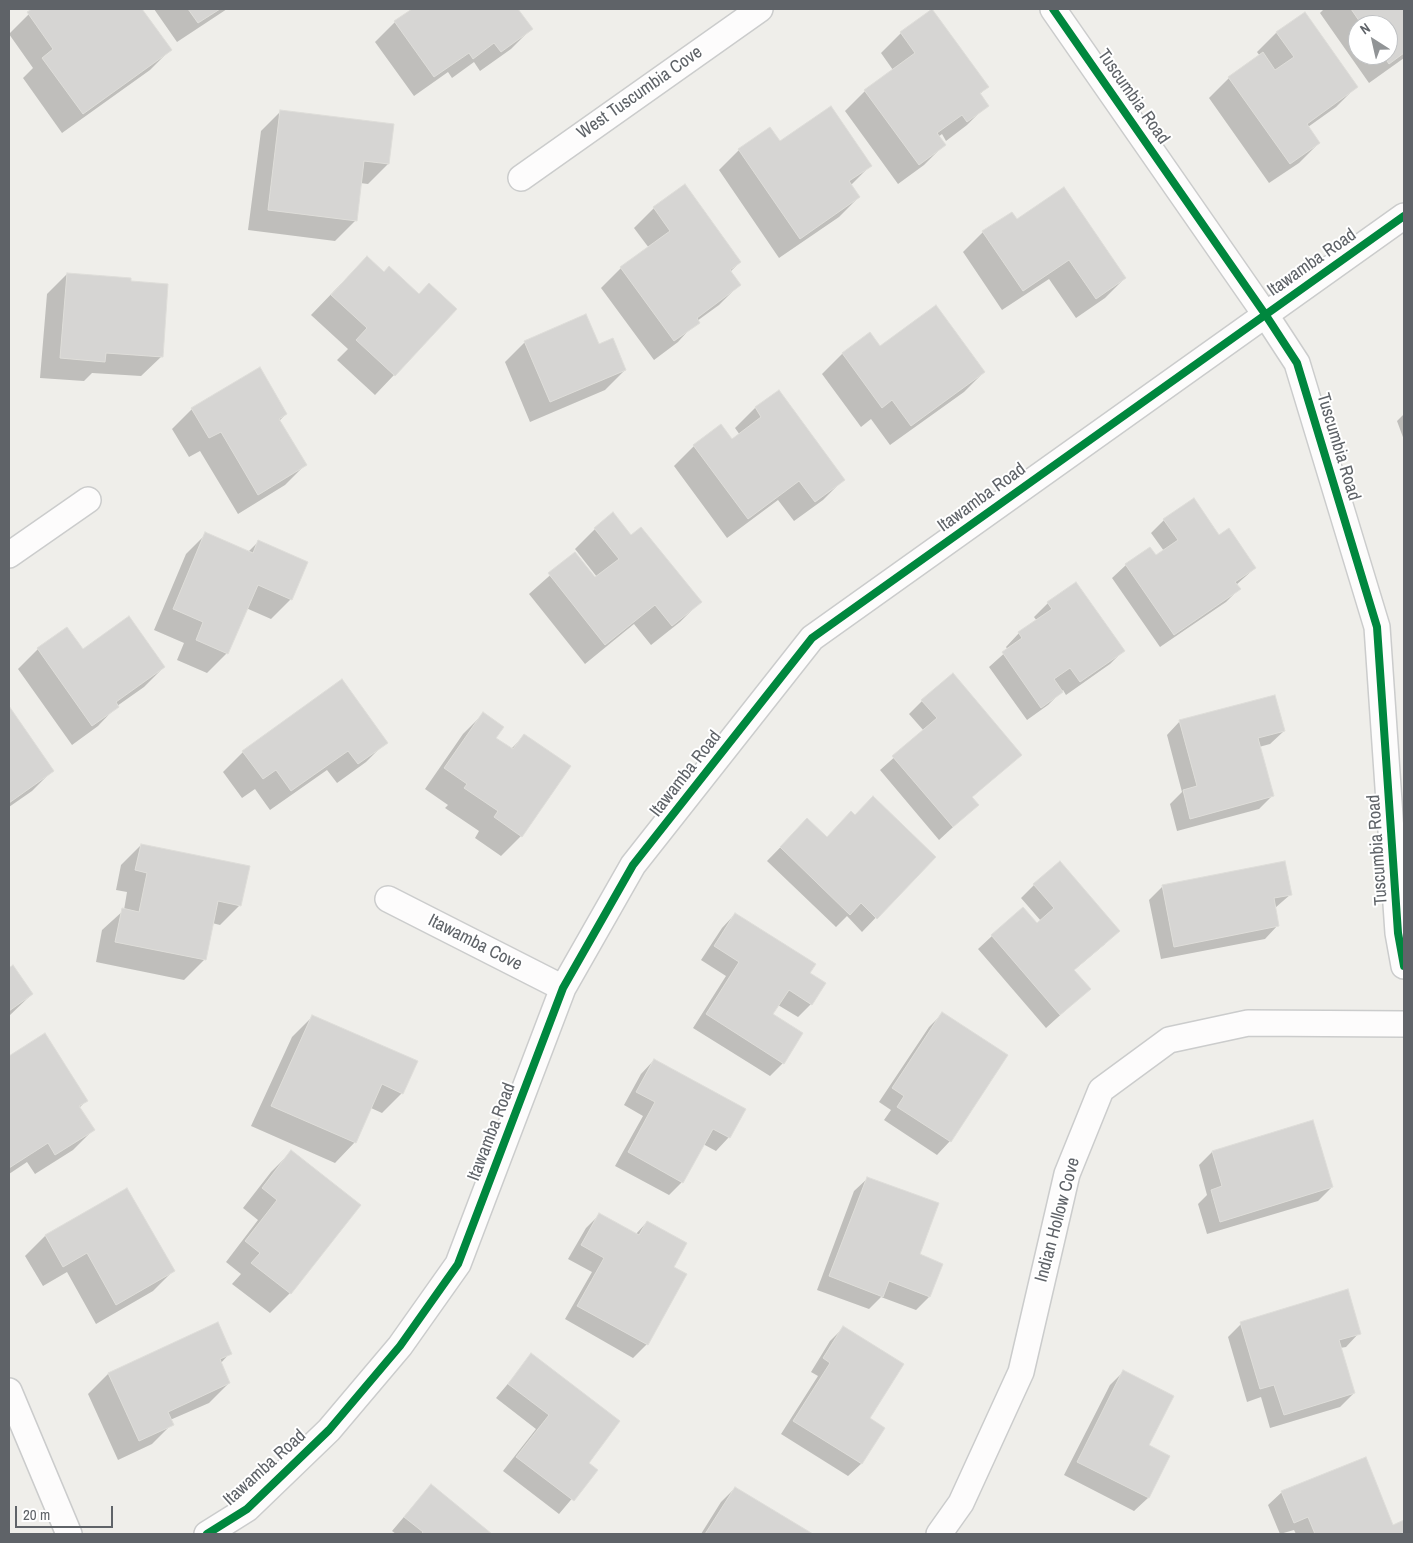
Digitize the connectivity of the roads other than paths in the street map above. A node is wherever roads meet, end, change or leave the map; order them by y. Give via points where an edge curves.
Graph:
1 (760, 9) edge
2 (1052, 9) edge
3 (521, 178) dead end
4 (1404, 216) edge
5 (1265, 314) junction
6 (88, 500) dead end
7 (9, 555) edge
8 (388, 899) dead end
9 (1404, 966) edge
10 (563, 988) junction
11 (1404, 1024) edge
12 (9, 1391) edge
13 (69, 1534) edge
14 (207, 1534) edge
15 (939, 1534) edge

1 - 3 street, West Tuscumbia Cove
2 - 5 street, Tuscumbia Road
4 - 5 street, Itawamba Road
5 - 9 street, Tuscumbia Road via 1297,363 1377,627 1398,933
5 - 10 street, Itawamba Road via 812,638 633,866
6 - 7 street
8 - 10 street, Itawamba Cove
10 - 14 street, Itawamba Road via 458,1264 400,1346 329,1430 247,1509
11 - 15 street, Indian Hollow Cove via 1248,1023 1169,1040 1101,1090 1066,1174 1021,1372 961,1503
12 - 13 street

